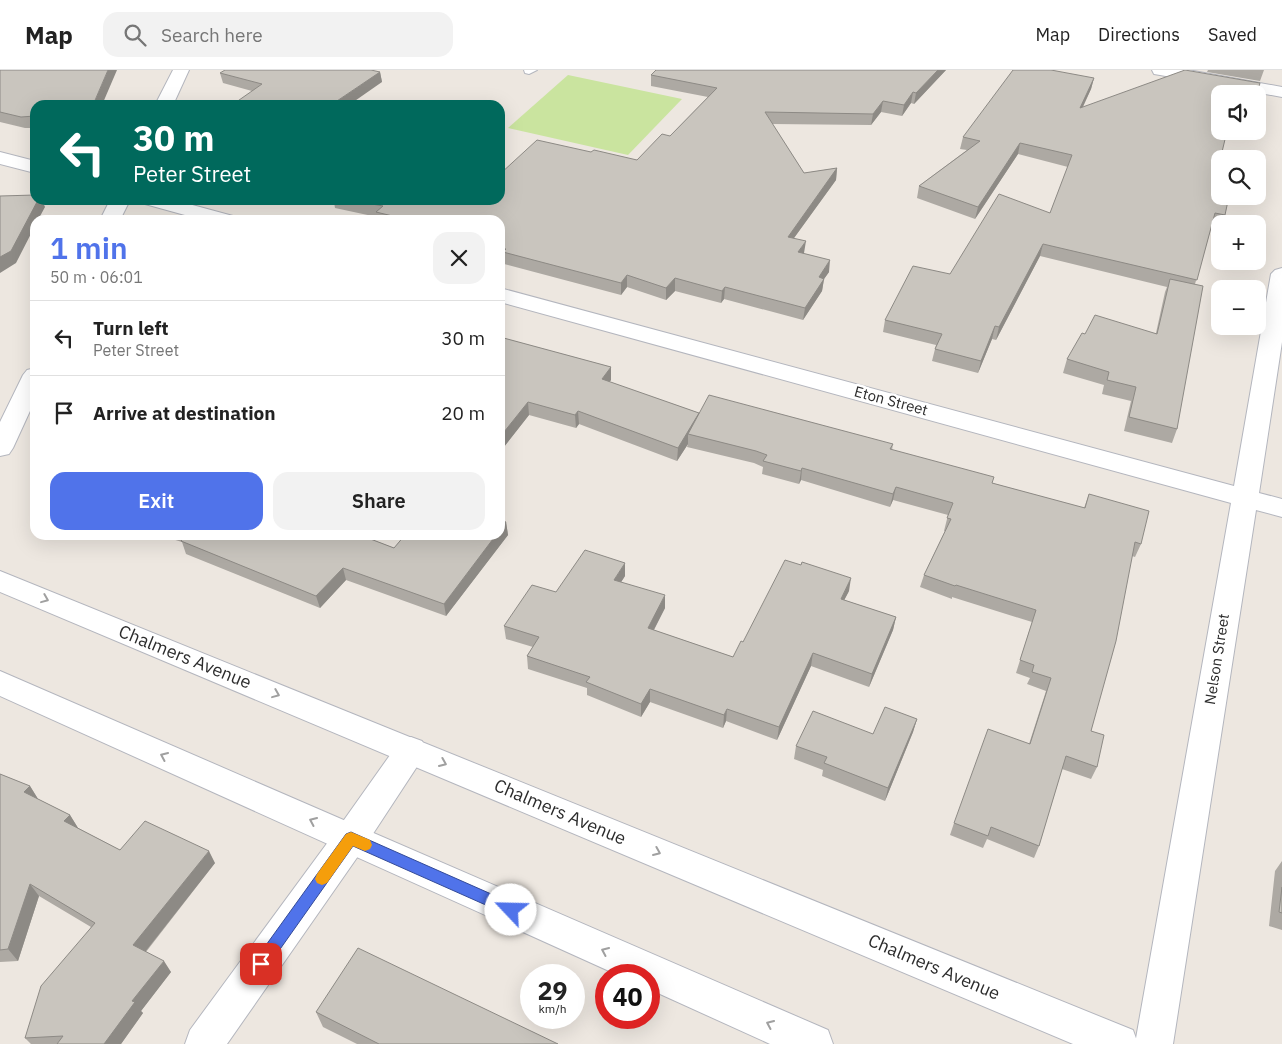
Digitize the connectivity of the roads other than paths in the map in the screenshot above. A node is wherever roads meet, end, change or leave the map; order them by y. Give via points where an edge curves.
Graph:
1 (181, 70) edge
2 (1160, 70) edge
3 (1282, 92) edge
4 (166, 100) edge
5 (0, 158) edge
6 (30, 166) edge
7 (170, 205) edge
8 (208, 215) edge
9 (1282, 274) edge
10 (505, 296) edge
11 (30, 385) edge
12 (0, 448) edge
13 (1244, 498) junction
14 (1282, 508) edge
15 (0, 581) edge
16 (0, 683) edge
17 (411, 750) junction
18 (351, 838) junction
19 (204, 1044) edge
20 (814, 1044) edge
21 (1119, 1044) edge
22 (1154, 1044) edge

1 - 4 street
2 - 3 street
5 - 6 street
7 - 8 street
9 - 13 street, Nelson Street
10 - 13 street, Eton Street
11 - 12 street
13 - 14 street, Eton Street
13 - 22 street, Nelson Street
15 -> 17 street, Chalmers Avenue
18 -> 16 street
17 - 18 street
17 -> 21 street, Chalmers Avenue
18 - 19 street
20 -> 18 street

